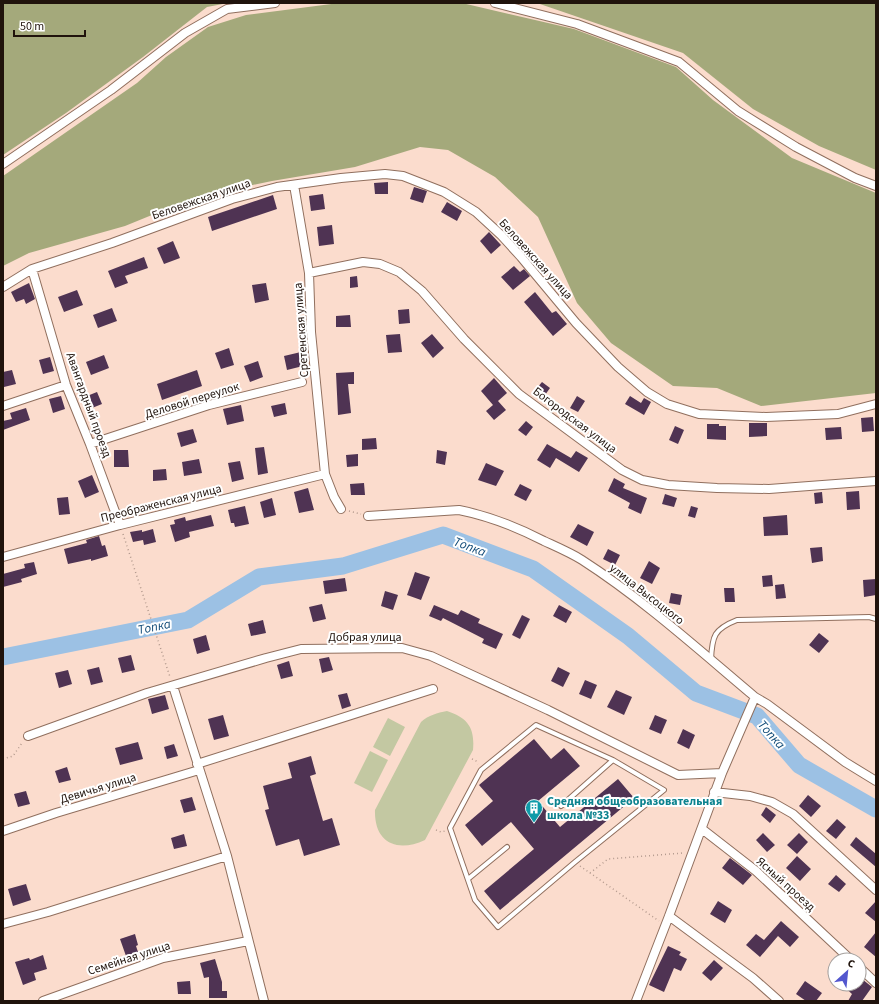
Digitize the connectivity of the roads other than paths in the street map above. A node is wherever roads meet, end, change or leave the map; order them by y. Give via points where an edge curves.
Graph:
1 (275, 3) edge
2 (495, 3) edge
3 (3, 164) edge
4 (294, 185) junction
5 (876, 186) edge
6 (32, 269) junction
7 (309, 273) junction
8 (3, 287) edge
9 (302, 382) dead end
10 (66, 385) junction
11 (876, 404) edge
12 (3, 406) edge
13 (90, 444) junction
14 (325, 474) junction
15 (876, 481) edge
16 (341, 509) road end
17 (368, 516) road end
18 (120, 525) junction
19 (3, 557) edge
20 (876, 619) edge
21 (711, 660) junction
22 (173, 686) junction
23 (433, 689) dead end
24 (755, 697) junction
25 (28, 736) road end
26 (612, 760) junction
27 (198, 767) junction
28 (722, 773) junction
29 (876, 781) edge
30 (716, 788) junction
31 (561, 806) dead end
32 (702, 829) junction
33 (3, 831) edge
34 (507, 847) dead end
35 (227, 856) junction
36 (468, 880) junction
37 (876, 890) edge
38 (669, 916) junction
39 (3, 924) edge
40 (248, 941) junction
41 (842, 952) edge
42 (867, 975) edge
43 (876, 983) edge
44 (43, 1001) edge
45 (264, 1001) edge
46 (636, 1001) edge
47 (779, 1001) edge

1 - 3 street via 227,9 185,33 111,90
2 - 5 street via 578,24 679,62 738,111 796,147 855,178
4 - 6 street, Беловежская улица via 232,199
4 - 7 street, Сретенская улица
4 - 11 street, Беловежская улица via 385,174 403,176 444,192 476,212 521,257 576,323 618,367 647,392 667,404 700,414 766,417 838,414
6 - 8 street, Беловежская улица
6 - 10 street, Авангардный проезд
7 - 14 street, Сретенская улица via 311,332
7 - 15 street, Богородская улица via 363,262 380,264 400,272 422,291 464,339 519,394 622,470 642,480 668,485 769,489
9 - 13 street, Деловой переулок via 209,405
10 - 12 street
10 - 13 street, Авангардный проезд
13 - 18 street, Авангардный проезд
14 - 16 street, Сретенская улица
14 - 18 street, Преображенская улица
17 - 21 street, улица Высоцкого via 459,510 499,520 581,560 630,593
18 - 19 street, Преображенская улица
20 - 21 lane via 869,617 737,620 725,624 715,635
21 - 24 street, улица Высоцкого
22 - 25 street, Добрая улица via 140,695
22 - 27 street
22 - 28 street, Добрая улица via 301,649 402,648 431,656 542,707 678,775
23 - 27 street, Девичья улица
24 - 28 street
24 - 29 street, улица Высоцкого via 845,762
26 - 31 lane
26 - 36 lane via 536,725 481,770 450,828
26 - 36 lane via 664,790 498,927 475,900
27 - 33 street, Девичья улица
27 - 35 street
28 - 30 street
30 - 32 street
30 - 37 street via 772,802 793,814
32 - 38 street
32 - 41 street, Ясный проезд via 756,871
34 - 36 lane
35 - 39 street
35 - 40 street
38 - 46 street
38 - 47 street via 753,978
40 - 44 street, Семейная улица via 162,958
40 - 45 street
42 - 43 street

